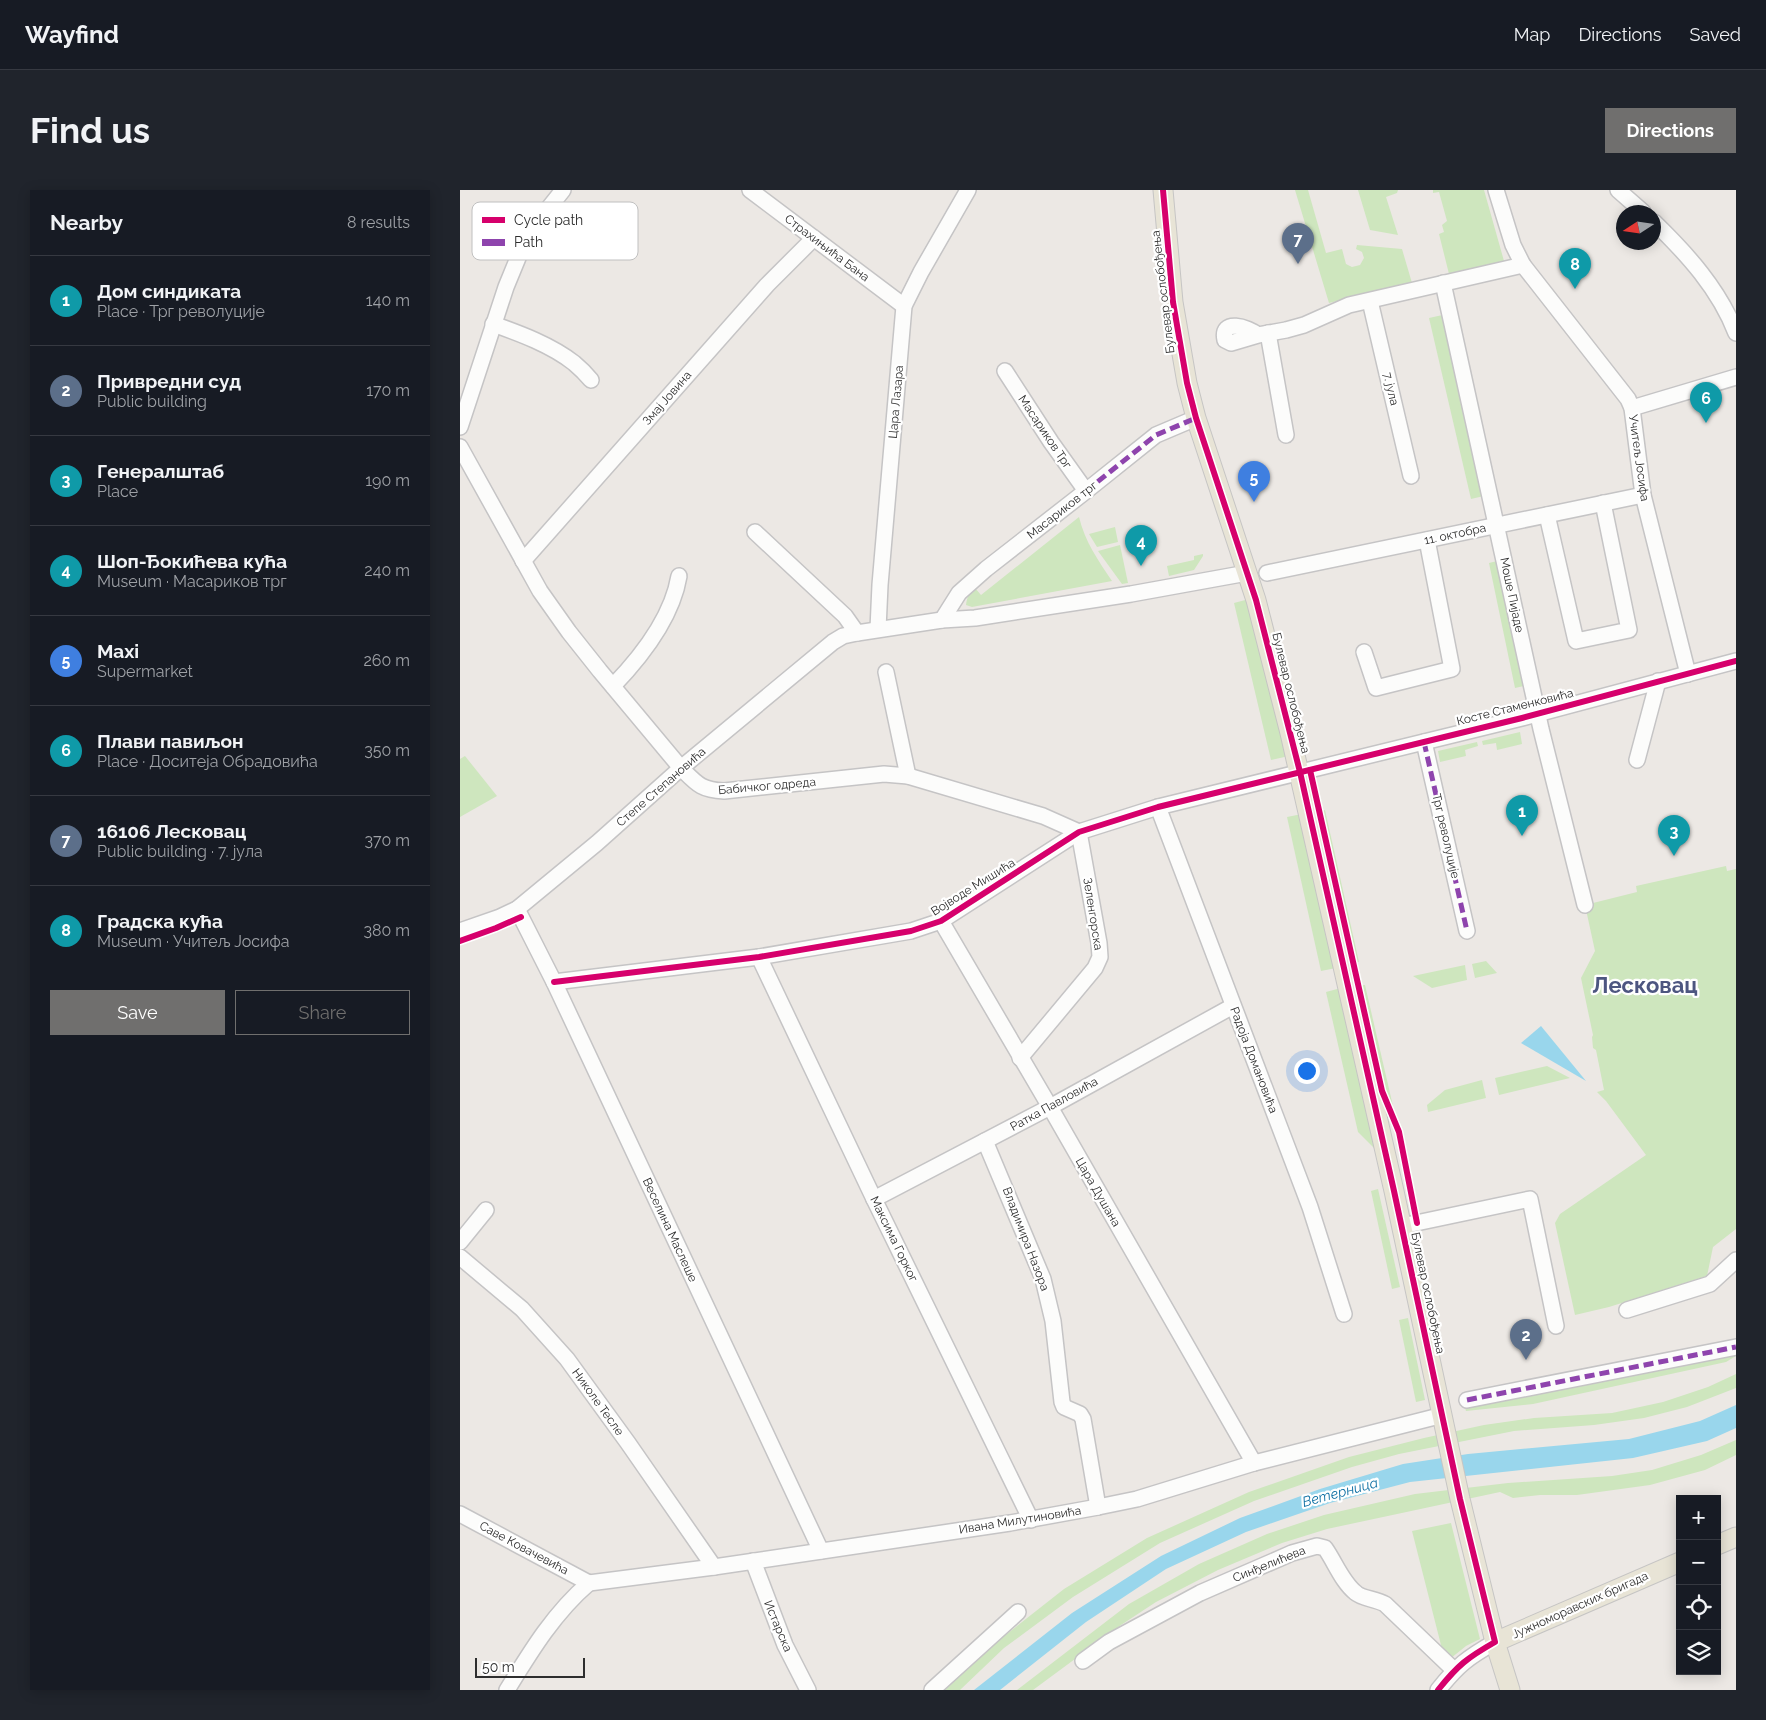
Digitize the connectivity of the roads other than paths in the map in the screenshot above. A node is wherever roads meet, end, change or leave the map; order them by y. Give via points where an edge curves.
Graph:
1 (563, 190) edge
2 (750, 190) edge
3 (968, 190) edge
4 (1163, 190) edge
5 (1496, 190) edge
6 (1618, 190) edge
7 (553, 202) edge
8 (1635, 205) edge
9 (1661, 229) edge
10 (814, 238) junction
11 (517, 260) edge
12 (1523, 265) junction
13 (1444, 284) junction
14 (1370, 302) junction
15 (904, 306) junction
16 (493, 324) junction
17 (1736, 332) edge
18 (1005, 371) dead end
19 (1736, 378) edge
20 (591, 380) dead end
21 (1632, 408) junction
22 (1196, 418) junction
23 (460, 427) edge
24 (1286, 435) dead end
25 (460, 447) edge
26 (1411, 476) dead end
27 (1086, 491) junction
28 (1644, 495) junction
29 (1604, 503) junction
30 (1547, 515) junction
31 (1498, 525) junction
32 (755, 532) dead end
33 (1427, 540) junction
34 (523, 561) junction
35 (1247, 573) junction
36 (1267, 573) dead end
37 (679, 576) dead end
38 (942, 620) junction
39 (878, 629) junction
40 (857, 633) junction
41 (1364, 652) dead end
42 (1736, 661) edge
43 (886, 672) dead end
44 (1688, 674) junction
45 (1658, 681) junction
46 (613, 686) junction
47 (1538, 714) junction
48 (1424, 742) junction
49 (1637, 760) dead end
50 (681, 768) junction
51 (1300, 772) junction
52 (908, 776) junction
53 (1158, 807) junction
54 (1079, 832) junction
55 (1585, 905) dead end
56 (517, 909) junction
57 (941, 921) junction
58 (460, 931) edge
59 (1467, 931) dead end
60 (759, 957) junction
61 (554, 982) junction
62 (1233, 1006) junction
63 (1020, 1058) junction
64 (1050, 1107) junction
65 (985, 1141) junction
66 (874, 1199) junction
67 (486, 1210) dead end
68 (1402, 1226) junction
69 (460, 1242) edge
70 (460, 1257) edge
71 (1736, 1260) edge
72 (1627, 1310) dead end
73 (1344, 1314) dead end
74 (1556, 1326) dead end
75 (1736, 1346) edge
76 (1468, 1400) dead end
77 (1444, 1424) junction
78 (1254, 1463) junction
79 (1098, 1507) junction
80 (460, 1514) edge
81 (1031, 1520) junction
82 (1736, 1537) edge
83 (1721, 1543) edge
84 (821, 1551) junction
85 (753, 1561) junction
86 (1676, 1564) edge
87 (714, 1567) junction
88 (589, 1582) junction
89 (1018, 1612) dead end
90 (1495, 1642) junction
91 (1083, 1661) dead end
92 (1454, 1670) junction
93 (507, 1690) edge
94 (808, 1690) edge
95 (932, 1690) edge
96 (1438, 1690) edge
97 (1510, 1690) edge

1 - 7 street
2 - 10 street, Страхињића Бана
3 - 15 street, Цара Лазара
4 - 22 main road, Булевар ослобођења via 1176,324
5 - 12 street, Учитељ Јосифа via 1513,245
6 - 8 street
9 - 17 street via 1702,273
10 - 15 street, Страхињића Бана
10 - 34 street, Змај Јовина via 767,285
11 - 16 street
12 - 13 street
12 - 21 street, Учитељ Јосифа
13 - 14 street
13 - 31 street, Моше Пијаде
14 - 24 street via 1349,305 1304,325 1263,334
14 - 26 street, 7. јула
15 - 39 street, Цара Лазара
16 - 20 street via 557,352 575,363
16 - 23 street
18 - 27 street, Масариков Трг
19 - 21 street
21 - 28 street, Учитељ Јосифа
22 - 27 street, Масариков трг via 1156,435
22 - 35 main road, Булевар ослобођења
25 - 34 street, Бабичког одреда
27 - 38 street, Масариков трг via 979,575 959,593
28 - 29 street, 11. октобра
28 - 44 street, Учитељ Јосифа
29 - 30 street, 11. октобра
29 - 30 street via 1629,630 1576,641
30 - 31 street, 11. октобра
31 - 33 street, 11. октобра
31 - 47 street, Моше Пијаде
32 - 40 street via 845,616
33 - 36 street, 11. октобра
33 - 41 street via 1452,669 1376,688
34 - 46 street, Бабичког одреда via 569,632
35 - 38 street via 1061,605
35 - 51 main road, Булевар ослобођења
37 - 46 street via 672,603 653,637
38 - 39 street
39 - 40 street
40 - 50 street, Степе Степановића via 833,642
42 - 44 street, Косте Стаменковића
43 - 52 street
44 - 45 street, Косте Стаменковића
45 - 47 street, Косте Стаменковића
45 - 49 street
46 - 50 street, Бабичког одреда
47 - 48 street, Косте Стаменковића
47 - 55 street, Моше Пијаде
48 - 51 street, Косте Стаменковића
48 - 59 street, Трг револуције
50 - 52 street, Бабичког одреда via 700,787 724,792 884,774
50 - 56 street, Степе Степановића
51 - 53 street, Војводе Мишића
51 - 68 main road, Булевар ослобођења
52 - 54 street, Бабичког одреда via 1043,816
53 - 54 street, Војводе Мишића
53 - 62 street, Радоја Домановића
54 - 57 street, Војводе Мишића
54 - 63 street, Зеленгорска via 1100,957 1095,968
56 - 58 street, Степе Степановића
56 - 61 street, Веселина Маслеше
57 - 60 street, Војводе Мишића via 911,931
57 - 63 street, Цара Душана
60 - 61 street, Војводе Мишића
60 - 66 street, Максима Горког
61 - 84 street, Веселина Маслеше
62 - 64 street, Ратка Павловића
62 - 73 street, Радоја Домановића via 1310,1207
63 - 64 street, Цара Душана
64 - 65 street, Ратка Павловића
64 - 78 street, Цара Душана
65 - 66 street, Ратка Павловића
65 - 79 street, Владимира Назора via 1043,1279 1053,1321 1062,1402 1064,1407 1080,1414 1083,1419
66 - 81 street, Максима Горког
67 - 69 street
68 - 74 street via 1530,1199
68 - 77 main road, Булевар ослобођења
70 - 87 street, Николе Тесле via 522,1309 567,1359
71 - 72 street via 1710,1284
75 - 76 street
77 - 78 street, Ивана Милутиновића
77 - 90 main road, Булевар ослобођења
78 - 79 street, Ивана Милутиновића via 1136,1499
79 - 81 street, Ивана Милутиновића
80 - 88 street, Саве Ковачевића
81 - 84 street, Ивана Милутиновића
82 - 83 main road
84 - 85 street, Ивана Милутиновића
85 - 87 street, Ивана Милутиновића
85 - 94 street, Истарска via 785,1645
86 - 90 main road, Јужноморавских бригада
87 - 88 street, Ивана Милутиновића
88 - 93 street via 552,1621
89 - 95 street
90 - 92 street, Јужноморавских бригада
90 - 97 main road, Булевар ослобођења
91 - 92 street, Синђелићева via 1109,1642 1200,1593 1292,1552 1316,1546 1325,1548 1356,1594 1385,1604
92 - 96 street, Јужноморавских бригада

